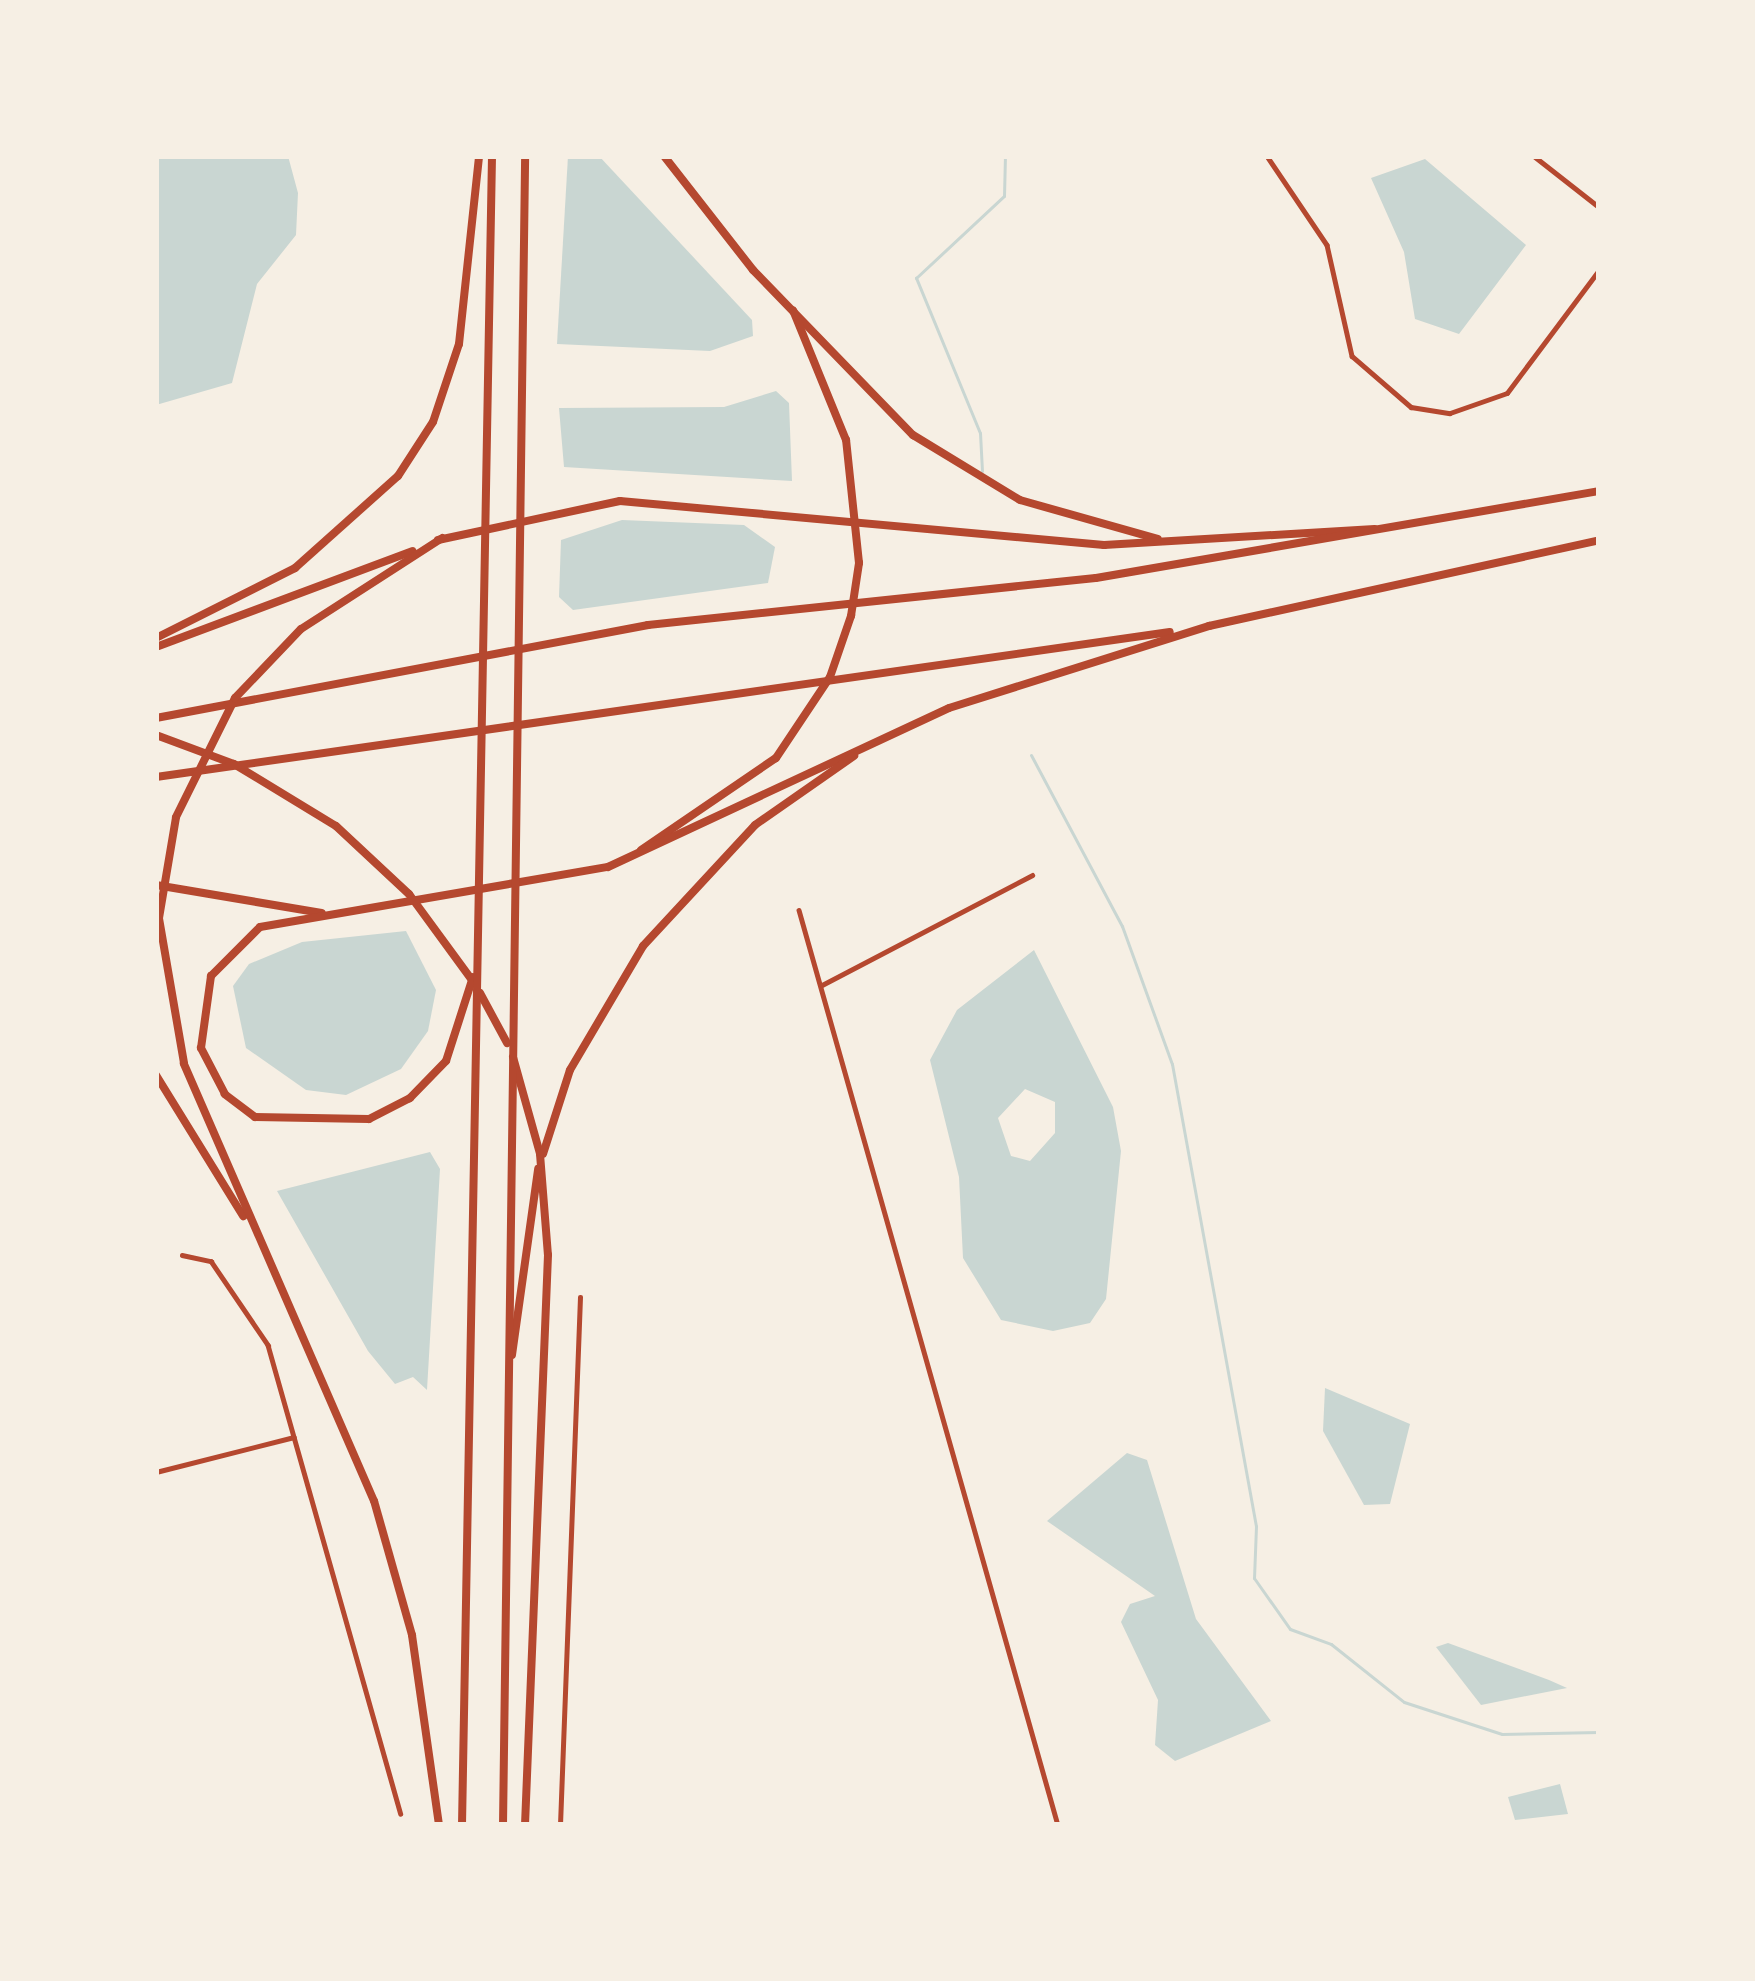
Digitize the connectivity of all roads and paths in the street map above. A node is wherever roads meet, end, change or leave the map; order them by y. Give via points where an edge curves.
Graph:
1 (479, 156) edge
2 (492, 156) edge
3 (525, 156) edge
4 (664, 156) edge
5 (1267, 156) edge
6 (1534, 156) edge
7 (1599, 207) edge
8 (1599, 270) edge
9 (793, 310) junction
10 (1599, 490) edge
11 (1495, 513) junction
12 (442, 538) junction
13 (1599, 540) edge
14 (1183, 542) junction
15 (1209, 626) junction
16 (156, 642) edge
17 (156, 718) edge
18 (889, 734) junction
19 (156, 735) edge
20 (156, 777) edge
21 (608, 867) junction
22 (1032, 875) dead end
23 (156, 885) edge
24 (799, 910) dead end
25 (336, 915) junction
26 (478, 958) junction
27 (822, 985) junction
28 (156, 1075) edge
29 (259, 1244) junction
30 (182, 1255) dead end
31 (580, 1297) dead end
32 (510, 1362) junction
33 (294, 1438) junction
34 (156, 1472) edge
35 (401, 1814) dead end
36 (439, 1825) edge
37 (461, 1825) edge
38 (502, 1825) edge
39 (525, 1825) edge
40 (560, 1825) edge
41 (1058, 1825) edge

1 - 16 highway via 459,344 433,422 398,476 296,568
2 - 26 highway
3 - 32 highway
4 - 9 highway
5 - 8 street via 1334,263 1352,356 1411,406 1450,412 1507,393
6 - 7 street
9 - 14 highway via 954,464 1020,500
9 - 21 highway via 846,440 859,563 851,616 830,677 776,758 699,819
10 - 11 highway
11 - 14 highway
11 - 17 highway via 1096,578 762,610 552,640
12 - 14 highway via 566,506
12 - 16 highway
12 - 29 highway via 360,586 254,672 198,760 167,848 159,918 172,1027
13 - 15 highway
15 - 18 highway
15 - 20 highway
18 - 21 highway
18 - 32 highway via 755,825 693,884 608,995 536,1177
19 - 39 highway via 307,806 384,868 449,943 526,1096 545,1192 546,1305
21 - 25 highway via 550,886
22 - 27 street
23 - 25 highway
24 - 27 street
25 - 26 highway via 260,927 211,976 201,1048 225,1094 255,1117 338,1126 410,1099 446,1061
26 - 37 highway
27 - 41 street
28 - 29 highway
29 - 36 highway via 374,1501 417,1658
30 - 33 street via 211,1261 268,1346
31 - 40 street
32 - 38 highway
33 - 34 street
33 - 35 street

